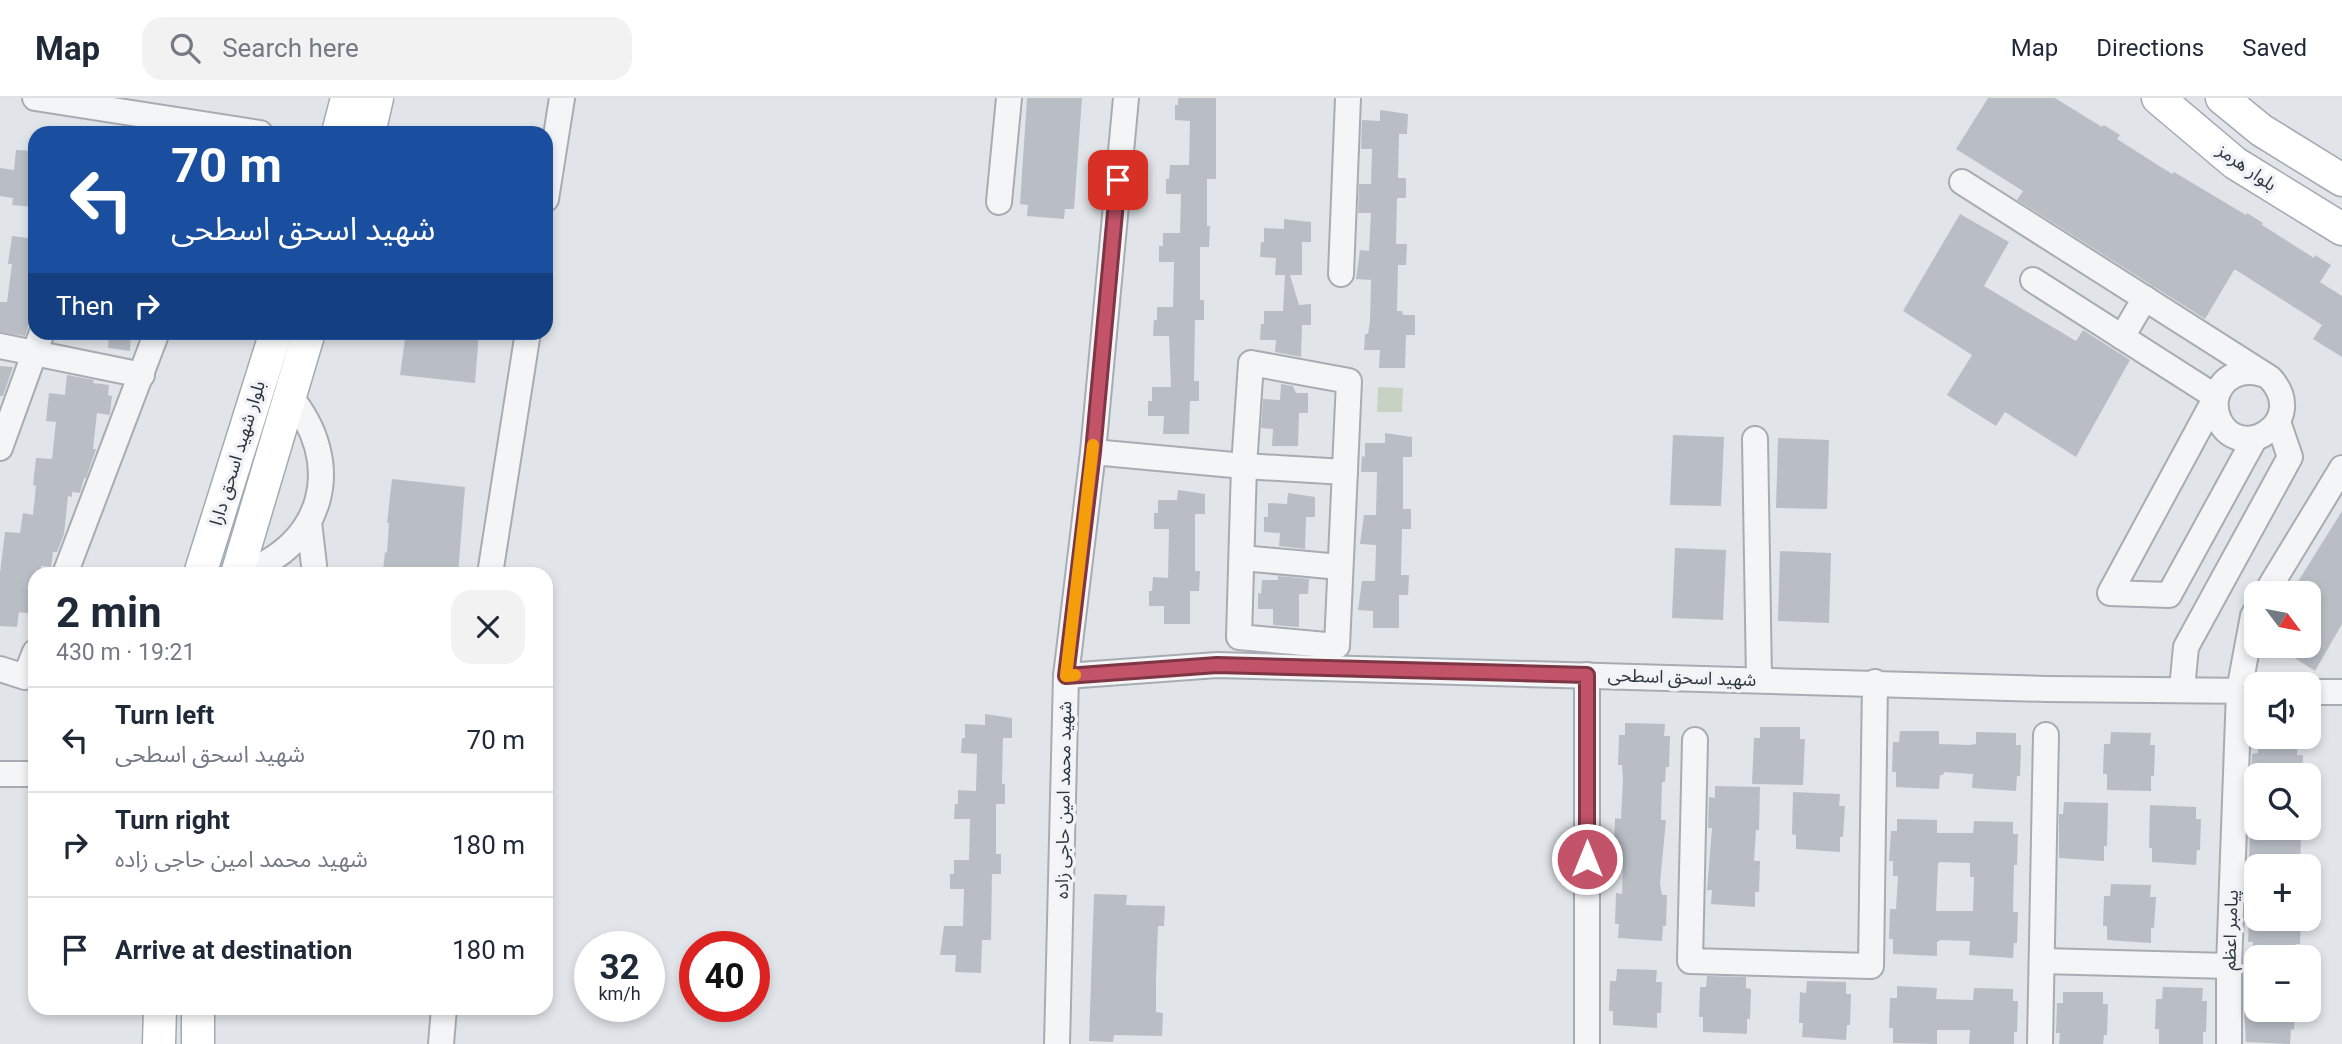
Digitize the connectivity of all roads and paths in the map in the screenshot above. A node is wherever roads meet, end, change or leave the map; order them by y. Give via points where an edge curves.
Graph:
1 (36, 98) edge
2 (347, 98) edge
3 (377, 98) edge
4 (562, 98) edge
5 (1009, 98) edge
6 (1126, 98) edge
7 (1348, 98) edge
8 (2158, 98) edge
9 (2222, 98) edge
10 (215, 126) edge
11 (340, 126) edge
12 (371, 126) edge
13 (553, 149) edge
14 (2342, 180) edge
15 (1962, 182) dead end
16 (999, 202) dead end
17 (2342, 229) edge
18 (1340, 274) dead end
19 (2033, 280) dead end
20 (2145, 298) junction
21 (2122, 337) junction
22 (153, 340) edge
23 (273, 340) edge
24 (306, 340) edge
25 (527, 340) edge
26 (38, 343) edge
27 (0, 346) edge
28 (2262, 374) junction
29 (142, 375) junction
30 (289, 395) junction
31 (2216, 397) junction
32 (2278, 422) junction
33 (2255, 438) junction
34 (1755, 439) dead end
35 (0, 449) edge
36 (1093, 452) junction
37 (1244, 466) junction
38 (2342, 468) edge
39 (1345, 472) junction
40 (223, 499) junction
41 (257, 508) junction
42 (309, 522) junction
43 (1242, 558) junction
44 (68, 567) edge
45 (202, 567) edge
46 (241, 567) edge
47 (261, 567) edge
48 (314, 567) edge
49 (491, 567) edge
50 (1340, 567) junction
51 (2273, 581) edge
52 (0, 669) edge
53 (28, 670) edge
54 (1587, 675) junction
55 (1066, 676) junction
56 (1759, 679) junction
57 (1875, 682) junction
58 (2182, 689) junction
59 (2244, 691) edge
60 (2321, 692) edge
61 (2342, 692) edge
62 (2046, 735) dead end
63 (2244, 737) edge
64 (1695, 740) dead end
65 (0, 774) edge
66 (28, 774) edge
67 (2042, 961) junction
68 (2229, 966) junction
69 (160, 1015) edge
70 (198, 1015) edge
71 (443, 1015) edge
72 (2229, 1042) dead end
73 (159, 1044) edge
74 (198, 1044) edge
75 (441, 1044) edge
76 (1057, 1044) edge
77 (1587, 1044) edge
78 (2040, 1044) edge

1 - 10 street
2 - 11 main road
3 - 12 main road
4 - 13 street
5 - 16 street
6 - 36 street, شهید محمد امین حاجی زاده
7 - 18 street
8 - 17 main road, بلوار هرمز via 2235,163
9 - 14 main road via 2261,130
15 - 20 street
19 - 21 street
20 - 21 street
20 - 28 street
21 - 31 street
22 - 29 street
23 - 40 main road, بلوار شهید اسحق دارا
24 - 30 main road, بلوار شهید اسحق دارا
25 - 49 street
26 - 27 street
26 - 29 street
26 - 35 street
28 - 31 street via 2234,374
28 - 32 street via 2281,394
29 - 44 street
30 - 41 main road, بلوار شهید اسحق دارا
30 - 42 street via 309,423 321,455 317,501
31 - 33 street via 2221,425 2236,436
31 - 33 street via 2110,593 2169,595
32 - 33 street
32 - 58 street via 2290,457 2186,647
34 - 56 street
36 - 37 street
36 - 55 street, شهید محمد امین حاجی زاده
37 - 39 street
37 - 39 street via 1251,363 1349,381
37 - 43 street
38 - 51 street
39 - 50 street
40 - 41 main road
40 - 45 main road, بلوار شهید اسحق دارا
41 - 46 main road, بلوار شهید اسحق دارا
42 - 47 street via 296,541
42 - 48 street
43 - 50 street
43 - 50 street via 1239,638 1337,646
52 - 53 street via 25,677
54 - 55 street, شهید اسحق اسطحی via 1217,665
54 - 56 street, شهید اسحق اسطحی
54 - 77 street
55 - 76 street, شهید محمد امین حاجی زاده
56 - 57 street, شهید اسحق اسطحی
57 - 58 street, شهید اسحق اسطحی
57 - 64 street via 1871,966 1690,961
58 - 59 street, شهید اسحق اسطحی
60 - 61 street
62 - 67 street
63 - 68 street, پیامبر اعظم
65 - 66 street
67 - 68 street
67 - 78 street
68 - 72 street, پیامبر اعظم
69 - 73 main road
70 - 74 main road
71 - 75 street

